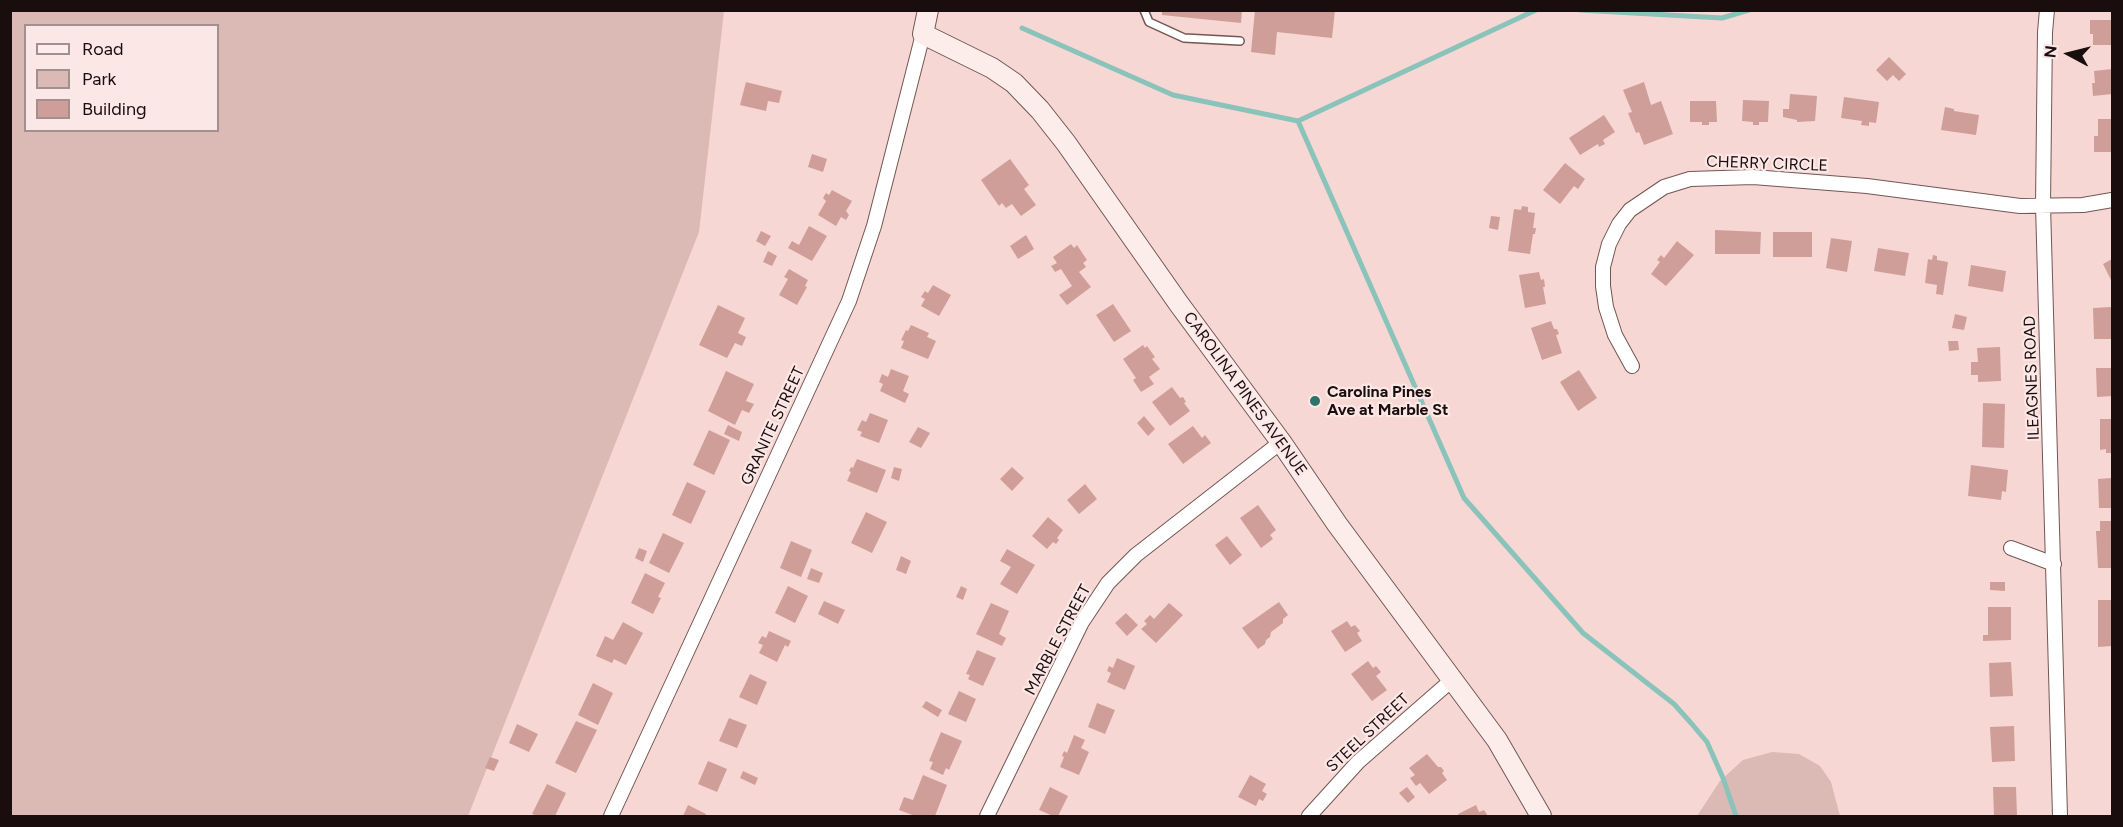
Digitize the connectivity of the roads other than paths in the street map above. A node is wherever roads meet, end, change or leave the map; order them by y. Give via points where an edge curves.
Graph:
1 (928, 10) edge
2 (1144, 10) edge
3 (2047, 10) edge
4 (922, 34) junction
5 (1240, 41) dead end
6 (2112, 200) edge
7 (2043, 205) junction
8 (1632, 366) dead end
9 (1281, 442) junction
10 (2011, 548) dead end
11 (2054, 564) junction
12 (1453, 679) junction
13 (611, 816) edge
14 (987, 816) edge
15 (1310, 816) edge
16 (1541, 816) edge
17 (2060, 816) edge

1 - 4 street
2 - 5 lane via 1149,22 1184,38
3 - 7 street, ILEAGNES ROAD
4 - 9 street, CAROLINA PINES AVENUE via 992,68 1014,83 1040,110
4 - 13 street, GRANITE STREET via 874,226 849,301
6 - 7 street, CHERRY CIRCLE
7 - 8 street, CHERRY CIRCLE via 2020,206 1867,186 1753,177 1690,178 1664,187 1624,217 1609,244 1603,267 1606,307 1615,335
7 - 11 street, ILEAGNES ROAD
9 - 12 street, CAROLINA PINES AVENUE
9 - 14 street, MARBLE STREET via 1136,555 1108,583 1082,622
10 - 11 street
11 - 17 street, ILEAGNES ROAD
12 - 15 street, STEEL STREET via 1358,762
12 - 16 street, CAROLINA PINES AVENUE via 1502,748

